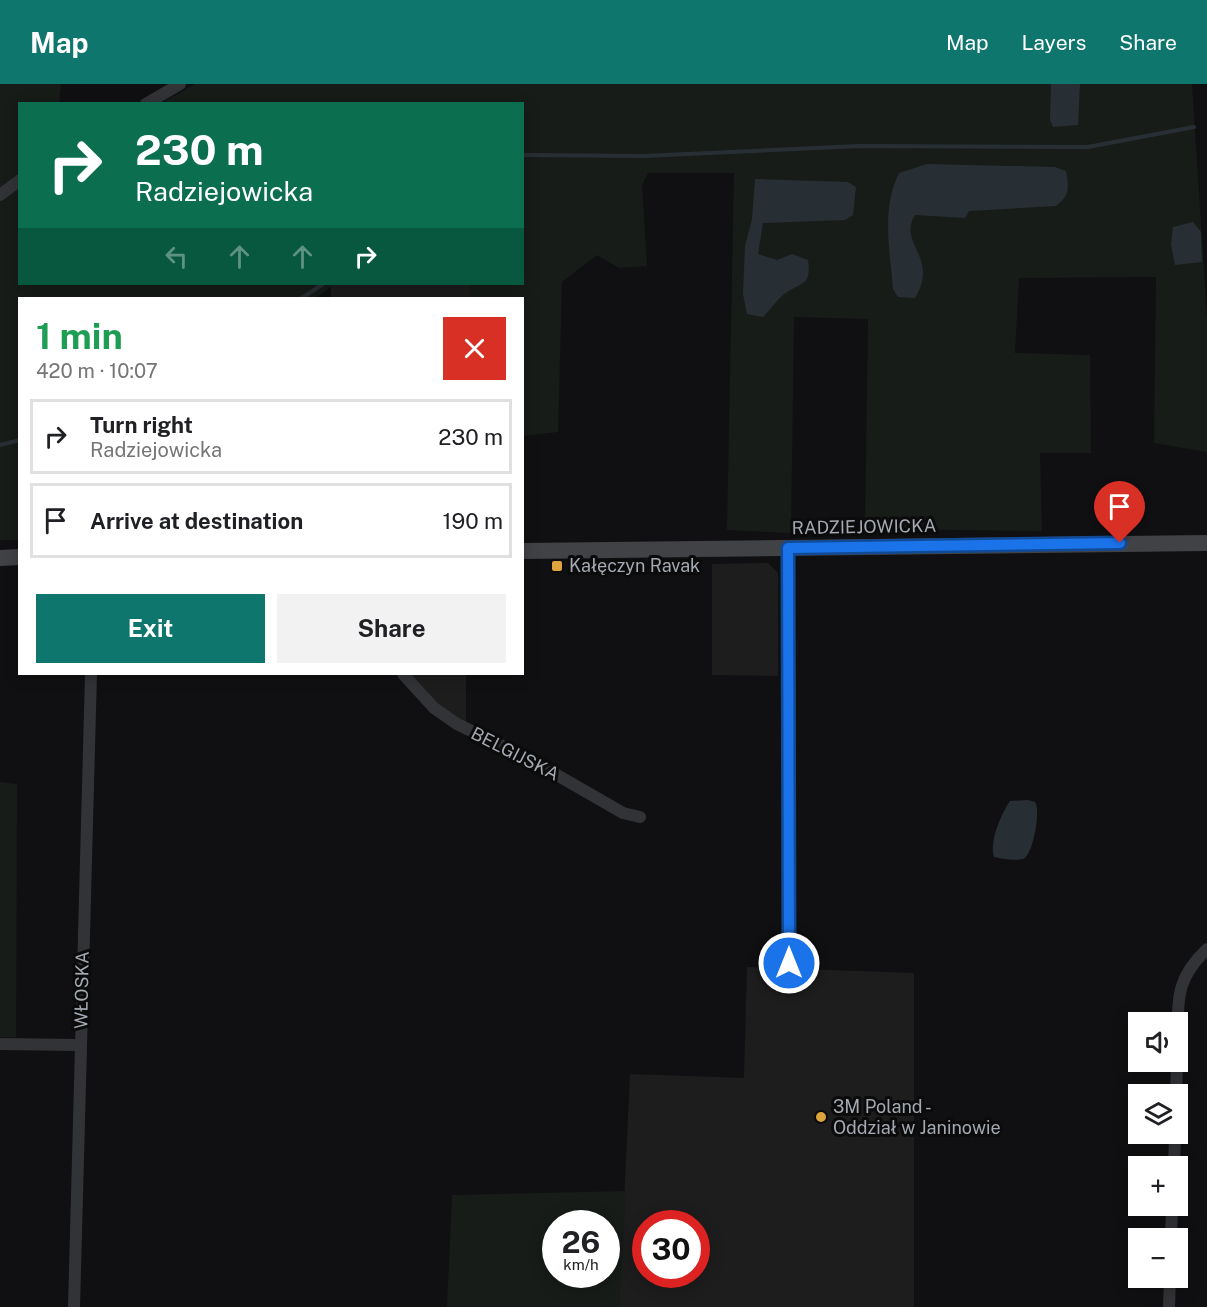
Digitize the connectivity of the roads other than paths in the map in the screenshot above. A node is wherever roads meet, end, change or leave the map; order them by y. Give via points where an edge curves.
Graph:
1 (180, 84) edge
2 (149, 102) edge
3 (18, 182) edge
4 (0, 195) edge
5 (1207, 543) edge
6 (788, 548) junction
7 (524, 551) edge
8 (18, 557) edge
9 (0, 558) edge
10 (91, 675) edge
11 (404, 675) edge
12 (640, 817) dead end
13 (1207, 949) edge
14 (789, 963) dead end
15 (1180, 1012) edge
16 (0, 1044) edge
17 (80, 1045) junction
18 (1170, 1288) edge
19 (74, 1307) edge
20 (1169, 1307) edge

1 - 2 street
3 - 4 street
5 - 6 main road, RADZIEJOWICKA
6 - 7 main road, RADZIEJOWICKA
6 - 14 street
8 - 9 main road
10 - 17 street, WŁOSKA
11 - 12 street, BELGIJSKA via 434,708 457,724 531,760 623,813
13 - 15 street via 1190,966 1181,984
16 - 17 street
17 - 19 street, WŁOSKA
18 - 20 street

